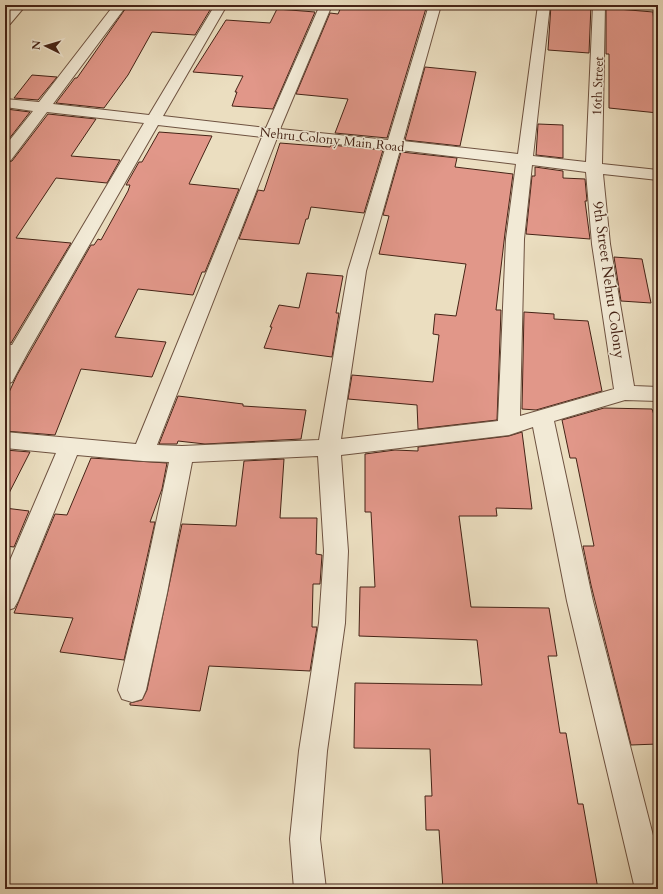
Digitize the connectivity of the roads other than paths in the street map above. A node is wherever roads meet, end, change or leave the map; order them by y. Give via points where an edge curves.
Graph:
1 (20, 5) edge
2 (121, 5) edge
3 (221, 5) edge
4 (326, 5) edge
5 (435, 5) edge
6 (544, 5) edge
7 (599, 5) edge
8 (5, 20) edge
9 (5, 103) edge
10 (42, 107) junction
11 (153, 119) junction
12 (271, 133) junction
13 (395, 144) junction
14 (5, 157) edge
15 (524, 161) junction
16 (594, 167) junction
17 (658, 176) edge
18 (11, 352) edge
19 (5, 377) edge
20 (625, 393) junction
21 (658, 394) edge
22 (542, 417) junction
23 (509, 427) junction
24 (5, 440) edge
25 (70, 446) junction
26 (329, 448) junction
27 (143, 453) junction
28 (182, 454) junction
29 (5, 601) edge
30 (132, 690) dead end
31 (310, 889) edge
32 (651, 889) edge

1 - 8 street
2 - 10 street
3 - 11 street
4 - 12 street
5 - 13 street
6 - 15 street
7 - 16 street, 16th Street
9 - 10 street, Nehru Colony Main Road
10 - 11 street, Nehru Colony Main Road
10 - 14 street
11 - 12 street, Nehru Colony Main Road
11 - 18 street
12 - 13 street, Nehru Colony Main Road
12 - 27 street
13 - 15 street, Nehru Colony Main Road
13 - 26 street via 358,271
15 - 16 street, Nehru Colony Main Road
15 - 23 street via 515,239
16 - 17 street, Nehru Colony Main Road
16 - 20 street, 9th Street Nehru Colony via 601,244
18 - 19 street
20 - 21 street
20 - 22 street
22 - 23 street
22 - 32 street via 580,601
23 - 26 street
24 - 25 street
25 - 27 street
25 - 29 street
26 - 28 street
26 - 31 street via 336,551 332,623 313,750 305,839
27 - 28 street
28 - 30 street

